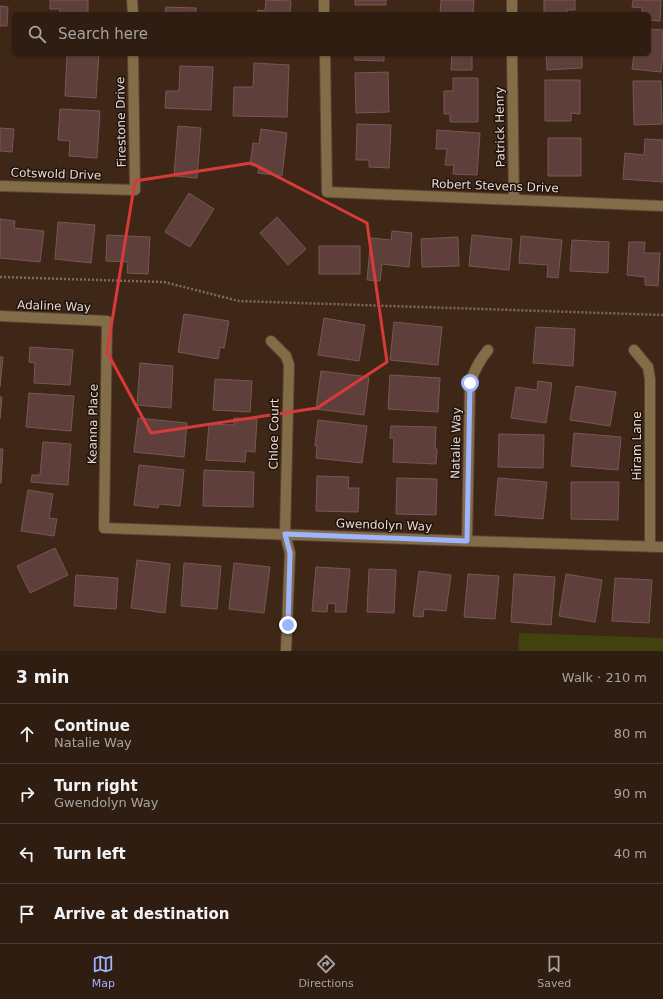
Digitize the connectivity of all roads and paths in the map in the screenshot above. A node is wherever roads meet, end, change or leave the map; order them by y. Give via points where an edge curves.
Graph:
1 (132, 0) edge
2 (324, 0) edge
3 (512, 0) edge
4 (133, 12) edge
5 (324, 12) edge
6 (512, 12) edge
7 (133, 56) edge
8 (325, 56) edge
9 (512, 56) edge
10 (0, 186) edge
11 (135, 190) joint
12 (514, 200) junction
13 (663, 206) edge
14 (0, 277) edge
15 (663, 315) edge
16 (0, 316) edge
17 (107, 321) joint
18 (271, 341) dead end
19 (488, 350) dead end
20 (634, 350) dead end
21 (104, 528) joint
22 (285, 534) junction
23 (467, 541) junction
24 (650, 547) junction
25 (663, 547) edge
26 (286, 651) edge

1 - 4 street
2 - 5 street
3 - 6 street
7 - 11 street, Firestone Drive
8 - 12 street, Robert Stevens Drive via 327,192
9 - 12 street, Patrick Henry
10 - 11 street, Cotswold Drive
12 - 13 street, Robert Stevens Drive
14 - 15 path via 164,282 239,301
16 - 17 street, Adaline Way
17 - 21 street, Keanna Place
18 - 22 street, Chloe Court via 286,356 289,365
19 - 23 street, Natalie Way via 474,370 470,383
20 - 24 street, Hiram Lane via 648,367 650,379
21 - 22 street, Gwendolyn Way
22 - 23 street, Gwendolyn Way
22 - 26 street, Chloe Court via 290,553
23 - 24 street, Gwendolyn Way
24 - 25 street, Gwendolyn Way

